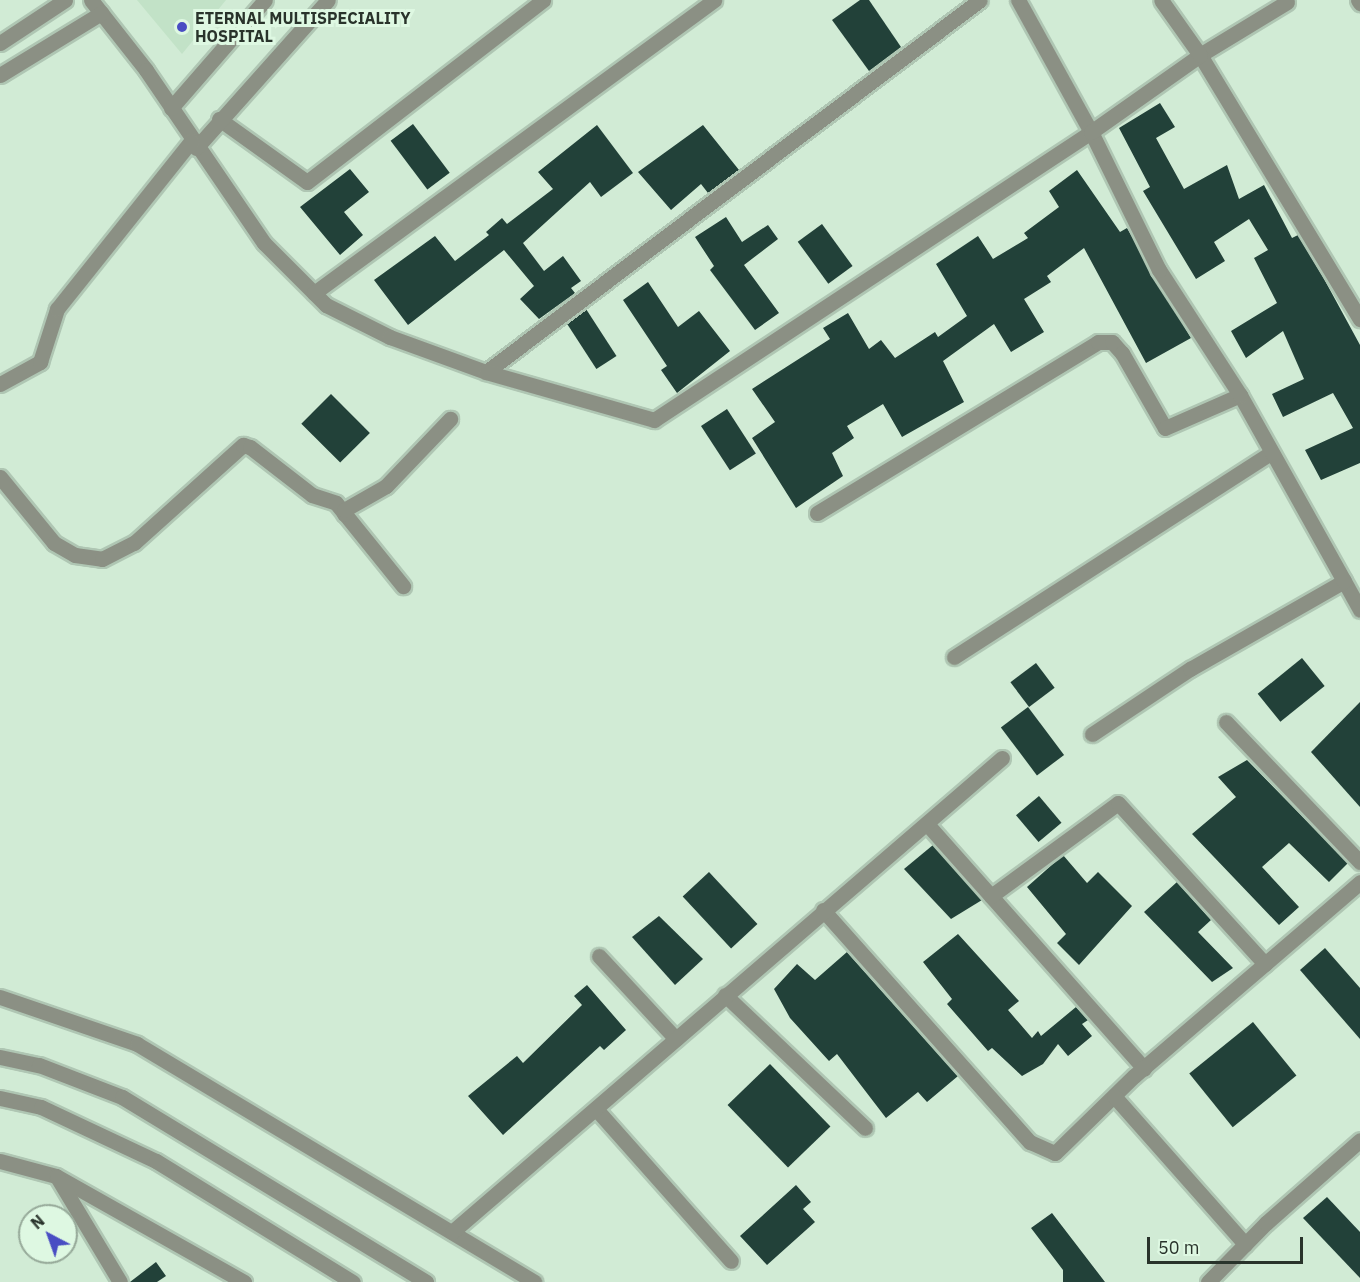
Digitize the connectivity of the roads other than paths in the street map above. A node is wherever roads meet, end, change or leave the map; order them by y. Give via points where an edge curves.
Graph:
1 (65, 0) edge
2 (91, 0) edge
3 (265, 0) edge
4 (328, 0) edge
5 (543, 0) edge
6 (714, 0) edge
7 (980, 0) edge
8 (1018, 0) edge
9 (1161, 0) edge
10 (1287, 2) dead end
11 (101, 13) junction
12 (0, 44) edge
13 (1200, 55) junction
14 (0, 75) edge
15 (171, 108) junction
16 (219, 119) junction
17 (1091, 132) junction
18 (193, 145) junction
19 (314, 294) junction
20 (1360, 319) edge
21 (486, 372) junction
22 (0, 384) edge
23 (1240, 395) junction
24 (450, 419) dead end
25 (1271, 453) junction
26 (0, 477) edge
27 (817, 513) dead end
28 (344, 514) junction
29 (1344, 581) junction
30 (403, 586) dead end
31 (1360, 610) edge
32 (954, 657) dead end
33 (1226, 722) dead end
34 (1092, 734) dead end
35 (1002, 758) dead end
36 (927, 824) junction
37 (1360, 862) edge
38 (1360, 882) edge
39 (991, 896) junction
40 (823, 910) junction
41 (599, 956) dead end
42 (1265, 964) junction
43 (724, 995) junction
44 (0, 997) edge
45 (676, 1039) junction
46 (0, 1056) edge
47 (1144, 1068) junction
48 (1114, 1096) junction
49 (0, 1098) edge
50 (596, 1109) junction
51 (865, 1128) dead end
52 (1360, 1140) edge
53 (0, 1161) edge
54 (56, 1176) junction
55 (452, 1232) junction
56 (1245, 1244) junction
57 (731, 1261) dead end
58 (120, 1282) edge
59 (244, 1282) edge
60 (353, 1282) edge
61 (426, 1282) edge
62 (534, 1282) edge
63 (1208, 1282) edge

1 - 12 street
2 - 11 street
3 - 15 street
4 - 16 street
5 - 16 street via 307,182
6 - 19 street
7 - 21 street
8 - 17 street
9 - 13 street
10 - 13 street
11 - 14 street
11 - 15 street
13 - 17 street
13 - 20 street
15 - 18 street
16 - 18 street
17 - 21 street via 654,420
17 - 23 street via 1159,270
18 - 19 street via 264,243
18 - 22 street via 57,309 40,362
19 - 21 street via 326,305 390,337
23 - 25 street
23 - 27 street via 1165,428 1122,353 1112,342 1098,342
24 - 28 street via 386,486 344,510
25 - 29 street
25 - 32 street
26 - 28 street via 54,543 95,559 134,543 243,445 312,495 336,502
28 - 30 street
29 - 31 street
29 - 34 street via 1190,669
33 - 37 street
35 - 36 street
36 - 39 street
36 - 40 street
38 - 42 street
39 - 42 street via 1118,803
39 - 47 street
40 - 43 street
40 - 48 street via 1030,1142 1055,1153
41 - 45 street
42 - 47 street
43 - 45 street
43 - 51 street
44 - 55 street via 137,1044
45 - 50 street
46 - 61 street via 39,1065 122,1097
47 - 48 street
48 - 56 street
49 - 60 street via 41,1107 156,1161
50 - 55 street
50 - 57 street
52 - 56 street
53 - 54 street
54 - 58 street
54 - 59 street
55 - 62 street
56 - 63 street

